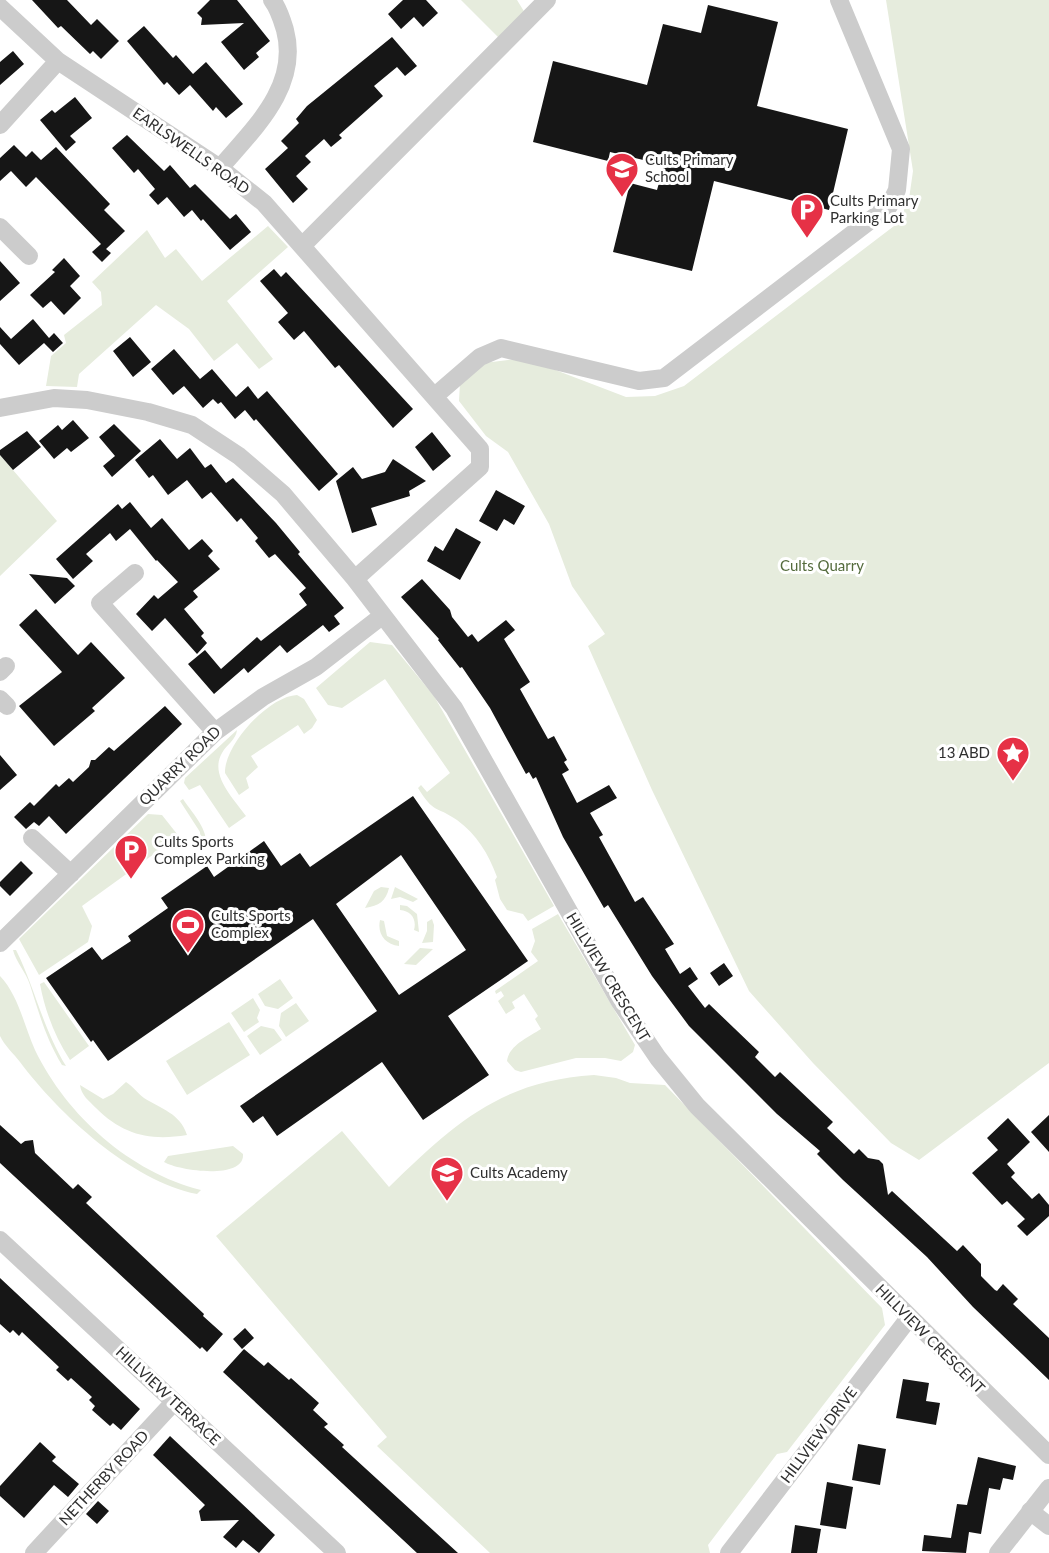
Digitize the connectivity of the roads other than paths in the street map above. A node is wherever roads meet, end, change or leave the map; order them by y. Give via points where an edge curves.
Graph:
1 (272, 0) edge
2 (547, 0) edge
3 (838, 0) edge
4 (0, 7) edge
5 (58, 61) junction
6 (0, 125) edge
7 (220, 168) junction
8 (0, 227) edge
9 (303, 245) junction
10 (29, 256) dead end
11 (436, 395) junction
12 (0, 408) edge
13 (135, 573) dead end
14 (355, 579) junction
15 (382, 616) junction
16 (214, 732) junction
17 (32, 838) dead end
18 (70, 874) junction
19 (0, 943) edge
20 (0, 1239) edge
21 (909, 1318) junction
22 (174, 1402) junction
23 (1049, 1455) edge
24 (1049, 1488) edge
25 (1030, 1511) junction
26 (1049, 1526) edge
27 (34, 1553) edge
28 (337, 1553) edge
29 (729, 1553) edge
30 (998, 1553) edge

1 - 7 street via 287,38 286,75 268,111
2 - 9 street
3 - 11 street via 901,149 897,190 890,206 664,378 639,381 501,348 480,357
4 - 5 street, EARLSWELLS ROAD
5 - 6 street
5 - 7 street, EARLSWELLS ROAD
7 - 9 street, EARLSWELLS ROAD via 264,203
8 - 10 street
9 - 11 street, EARLSWELLS ROAD
11 - 14 street, EARLSWELLS ROAD via 480,449 480,467
12 - 14 street, HILLVIEW CRESCENT via 54,398 87,400 192,425 239,456 283,494
13 - 16 street via 100,603
14 - 15 street, HILLVIEW CRESCENT
15 - 16 street, QUARRY ROAD via 316,667 263,697
15 - 21 street, HILLVIEW CRESCENT via 454,708 620,1002 658,1058 697,1106
16 - 18 street, QUARRY ROAD
17 - 18 street
18 - 19 street, QUARRY ROAD
20 - 22 street, HILLVIEW TERRACE
21 - 23 street, HILLVIEW CRESCENT
21 - 29 street, HILLVIEW DRIVE
22 - 27 street, NETHERBY ROAD
22 - 28 street, HILLVIEW TERRACE
24 - 25 street
25 - 26 street
25 - 30 street

